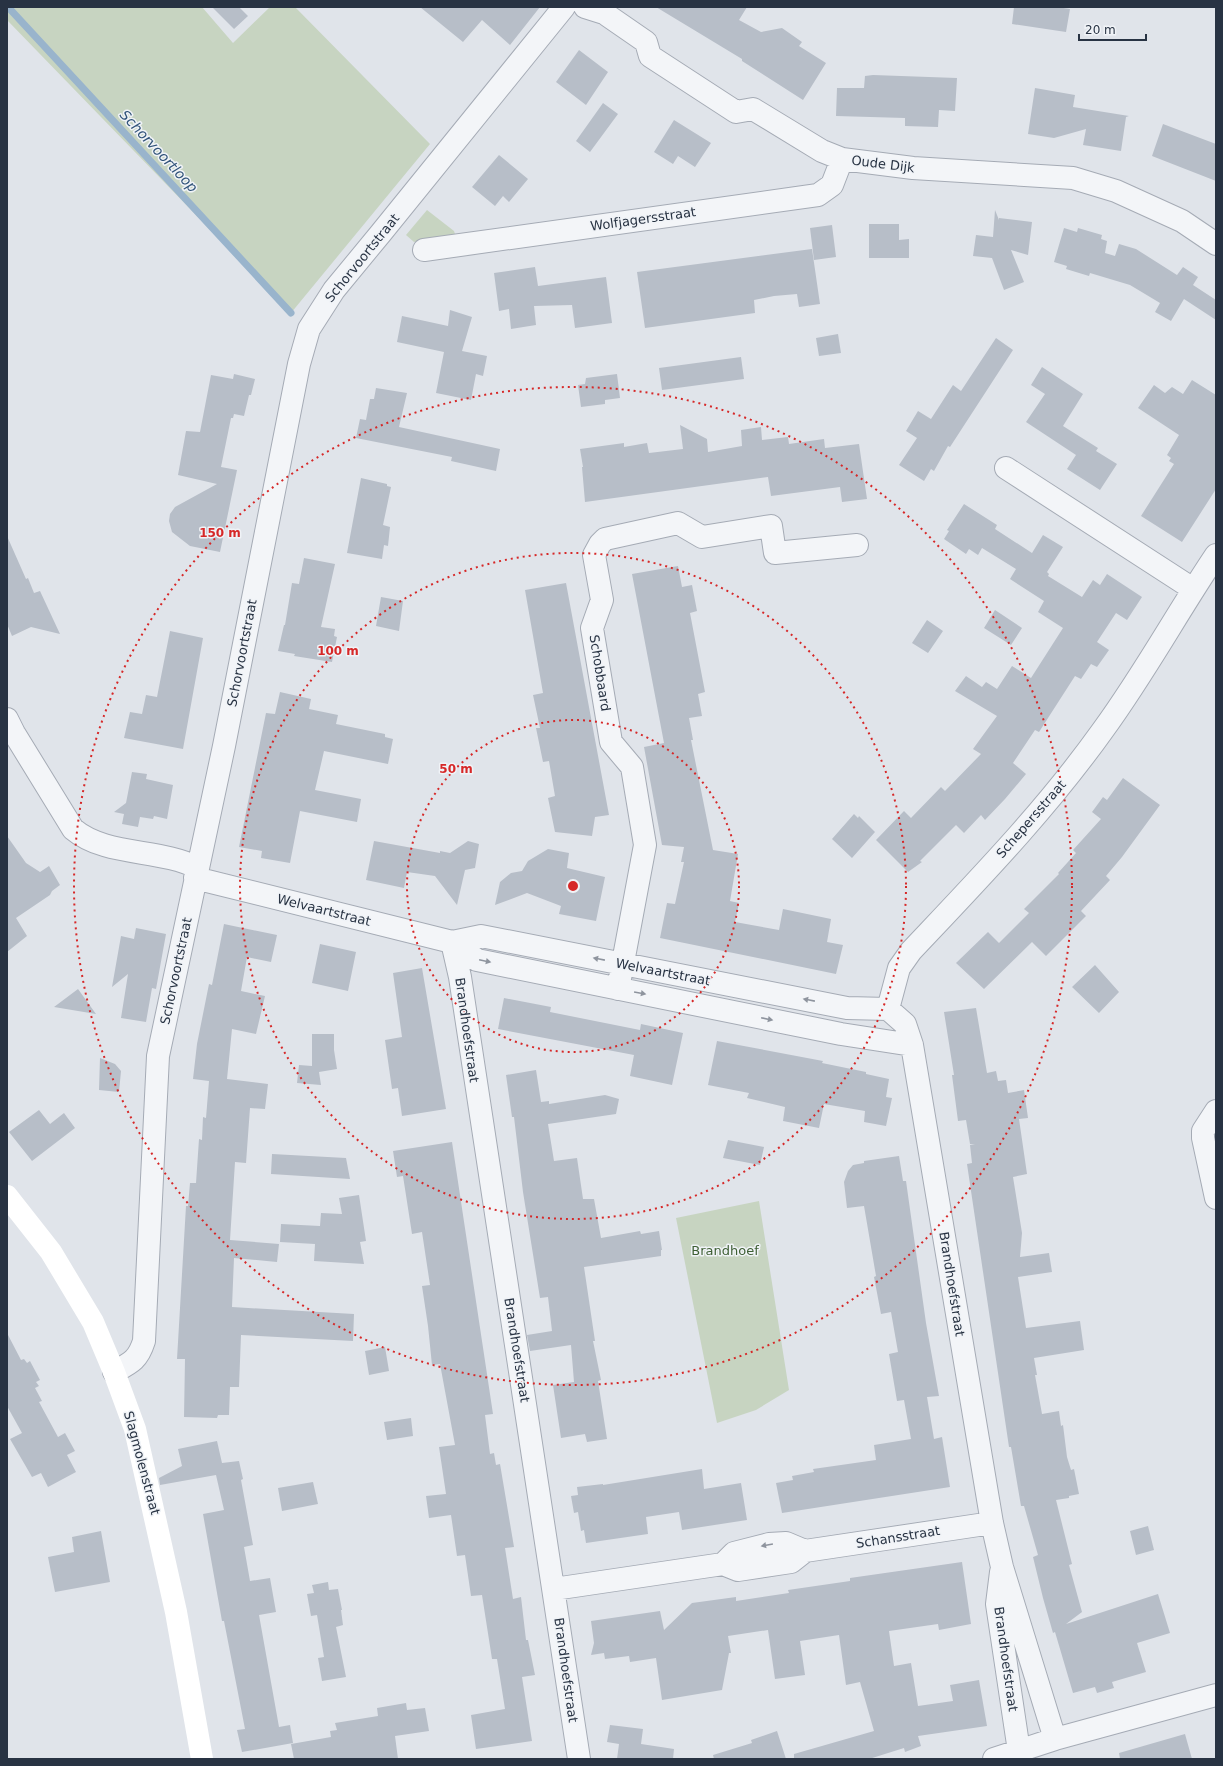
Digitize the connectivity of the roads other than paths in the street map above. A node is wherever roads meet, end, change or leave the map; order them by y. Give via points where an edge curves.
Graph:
1 (564, 7) edge
2 (585, 7) edge
3 (842, 159) junction
4 (1216, 244) edge
5 (424, 250) dead end
6 (1006, 468) dead end
7 (857, 544) dead end
8 (1216, 555) edge
9 (1193, 589) junction
10 (7, 719) edge
11 (196, 873) junction
12 (452, 942) junction
13 (622, 964) junction
14 (618, 989) junction
15 (847, 1008) junction
16 (888, 1009) junction
17 (841, 1034) junction
18 (912, 1045) junction
19 (1216, 1111) edge
20 (7, 1196) edge
21 (1216, 1198) edge
22 (114, 1372) junction
23 (992, 1523) junction
24 (1002, 1567) junction
25 (554, 1589) junction
26 (1216, 1695) edge
27 (1055, 1739) junction
28 (1019, 1751) junction
29 (202, 1759) edge
30 (579, 1759) edge
31 (994, 1759) edge

1 - 11 street, Schorvoortstraat via 334,290 309,330 299,364 224,746
2 - 3 street, Oude Dijk via 604,13 628,29 646,42 650,56 736,112 753,108 822,151
3 - 4 street, Oude Dijk via 913,168 1073,178 1116,191 1182,221
3 - 5 street, Wolfjagersstraat via 832,185 818,195
6 - 9 street
7 - 13 street, Schobbaard via 775,553 771,526 702,537 678,523 605,539 594,556 602,600 592,628 612,742 632,767 645,845
8 - 9 street, Schepersstraat
9 - 16 street, Schepersstraat via 1150,662 1064,782 1025,829 911,951 899,968
10 - 11 street, Welvaartstraat via 73,829 83,838 184,861
11 - 12 street, Welvaartstraat
11 - 22 street, Schorvoortstraat via 158,1056 144,1341 135,1361
13 -> 12 street, Welvaartstraat via 481,936
12 -> 14 street, Welvaartstraat via 477,960
12 - 25 street, Brandhoefstraat via 460,977
13 - 14 street
15 -> 13 street, Welvaartstraat
14 -> 17 street, Welvaartstraat
15 - 16 street
15 - 17 street
16 - 18 street, Brandhoefstraat via 905,1024
17 - 18 street, Welvaartstraat
18 - 23 street, Brandhoefstraat
19 - 21 street via 1206,1127 1203,1138
20 - 22 street, Slagmolenstraat via 51,1252 92,1322
22 - 29 street, Slagmolenstraat via 135,1429 144,1463 176,1612
23 - 24 street, Brandhoefstraat
23 - 25 street, Schansstraat via 805,1551 786,1543 769,1544 734,1553 723,1564
24 - 27 street, Brandhoefstraat
24 - 28 street, Brandhoefstraat via 997,1604
25 - 30 street, Brandhoefstraat
26 - 27 street
27 - 28 street
28 - 31 street

